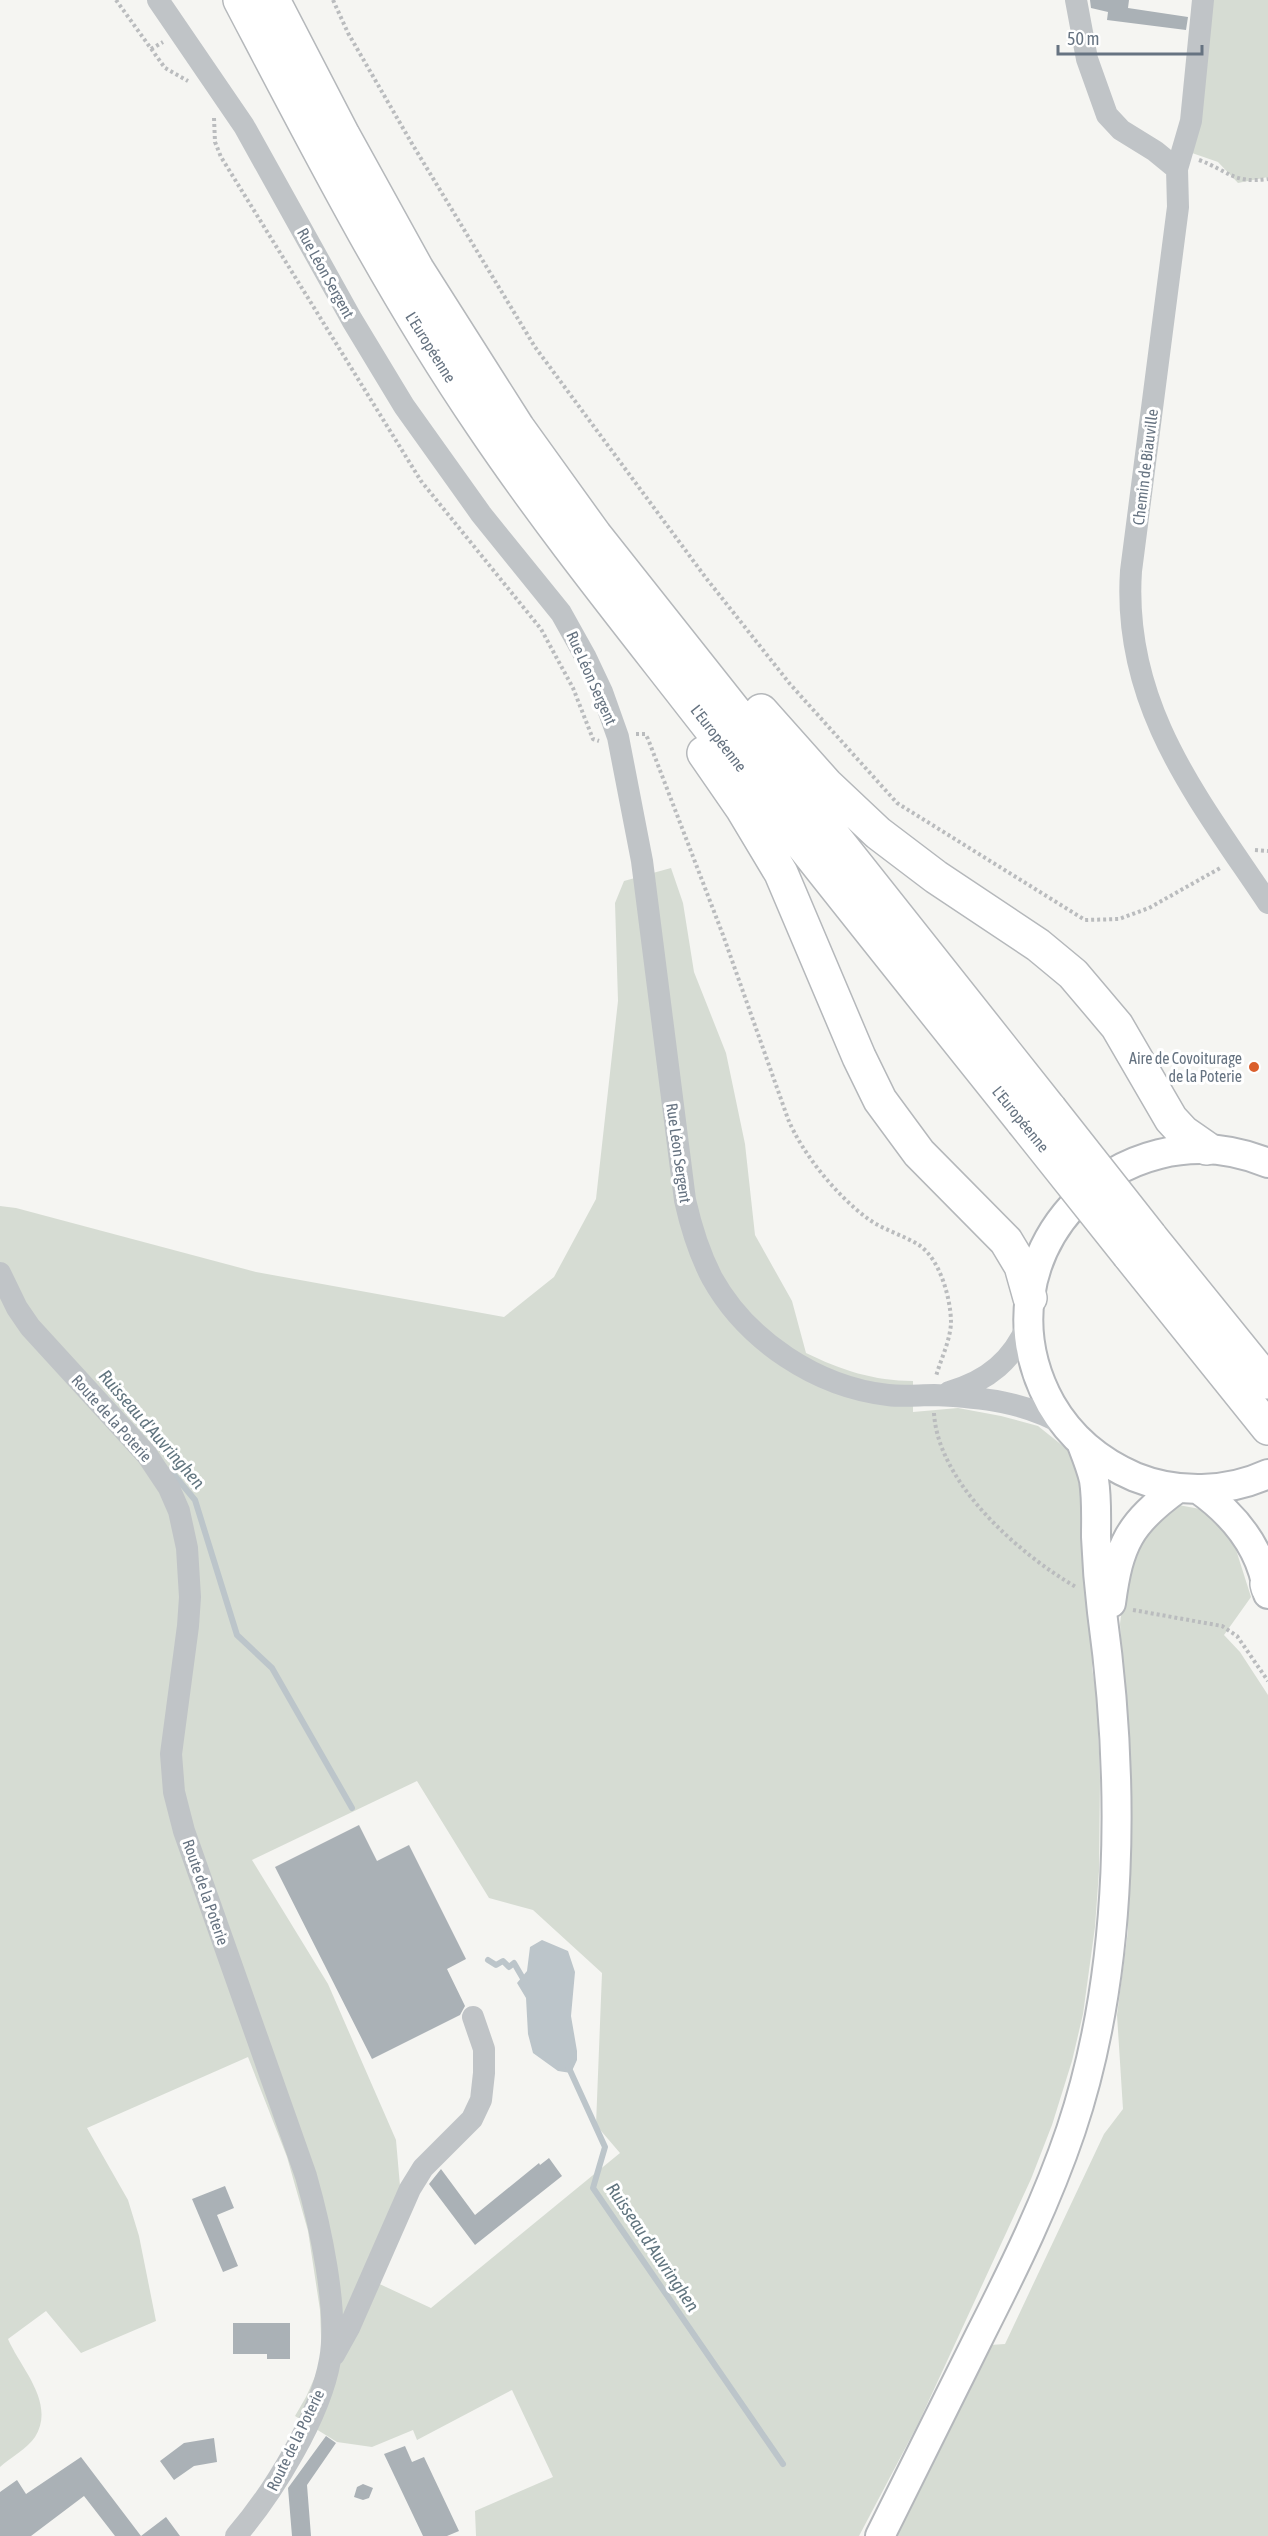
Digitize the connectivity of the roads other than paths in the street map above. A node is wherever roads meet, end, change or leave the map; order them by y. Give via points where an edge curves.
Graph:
1 (158, 0) edge
2 (240, 0) edge
3 (273, 0) edge
4 (1076, 0) edge
5 (1203, 0) edge
6 (1179, 163) junction
7 (514, 471) junction
8 (660, 617) junction
9 (1268, 903) edge
10 (1036, 1115) junction
11 (1206, 1148) junction
12 (1268, 1149) edge
13 (1240, 1153) junction
14 (1268, 1163) edge
15 (0, 1273) edge
16 (1029, 1310) junction
17 (1256, 1383) edge
18 (933, 1395) junction
19 (1268, 1428) edge
20 (1074, 1434) junction
21 (1268, 1474) edge
22 (1188, 1489) junction
23 (1268, 1589) edge
24 (1106, 1602) junction
25 (473, 2017) dead end
26 (330, 2362) junction
27 (236, 2536) edge
28 (880, 2536) edge

1 - 18 street, Rue Léon Sergent via 261,156 404,406 481,514 569,626 602,692 618,737 642,861 684,1192 706,1266 744,1321 767,1343 801,1366 873,1393
2 - 7 highway, L'Européenne via 389,278
3 - 8 highway, L'Européenne via 379,201 456,333 550,472
4 - 6 street via 1088,59 1107,116 1122,130
5 - 6 street, Chemin de Biauville via 1191,121
6 - 9 street, Chemin de Biauville via 1178,207 1131,571 1132,619 1149,697 1168,745 1197,799
7 - 10 highway, L'Européenne via 629,626
7 - 16 highway via 589,594 765,844 790,890 859,1057 889,1114 930,1166 1006,1241 1020,1266
8 - 10 highway, L'Européenne
8 - 11 highway via 700,642 800,756 878,833 1067,969 1117,1026 1171,1119
10 - 17 highway, L'Européenne, bridge
11 - 13 main road
11 - 16 main road via 1173,1150 1141,1159 1084,1192 1045,1245 1034,1276
12 - 13 street
13 - 14 main road
15 - 26 street, Route de la Poterie via 30,1327 147,1455 179,1511 188,1548 190,1597 171,1740 174,1792 184,1832 276,2085 314,2204 332,2312
16 - 18 street via 1011,1354 997,1370 976,1383
16 - 20 main road via 1032,1352 1040,1382 1054,1409
17 - 19 highway, L'Européenne
18 - 20 street via 1019,1405 1041,1412
20 - 22 main road via 1121,1471 1149,1482
20 - 24 main road via 1094,1482
21 - 22 main road via 1231,1486
22 - 23 main road via 1225,1510 1243,1530 1255,1550
22 - 24 main road via 1143,1516 1130,1534
24 - 28 main road via 1116,1849 1104,1993 1088,2073 1060,2164 1027,2240
25 - 26 street via 484,2049 481,2100 472,2119 423,2168 410,2189
26 - 27 street, Route de la Poterie via 284,2469

